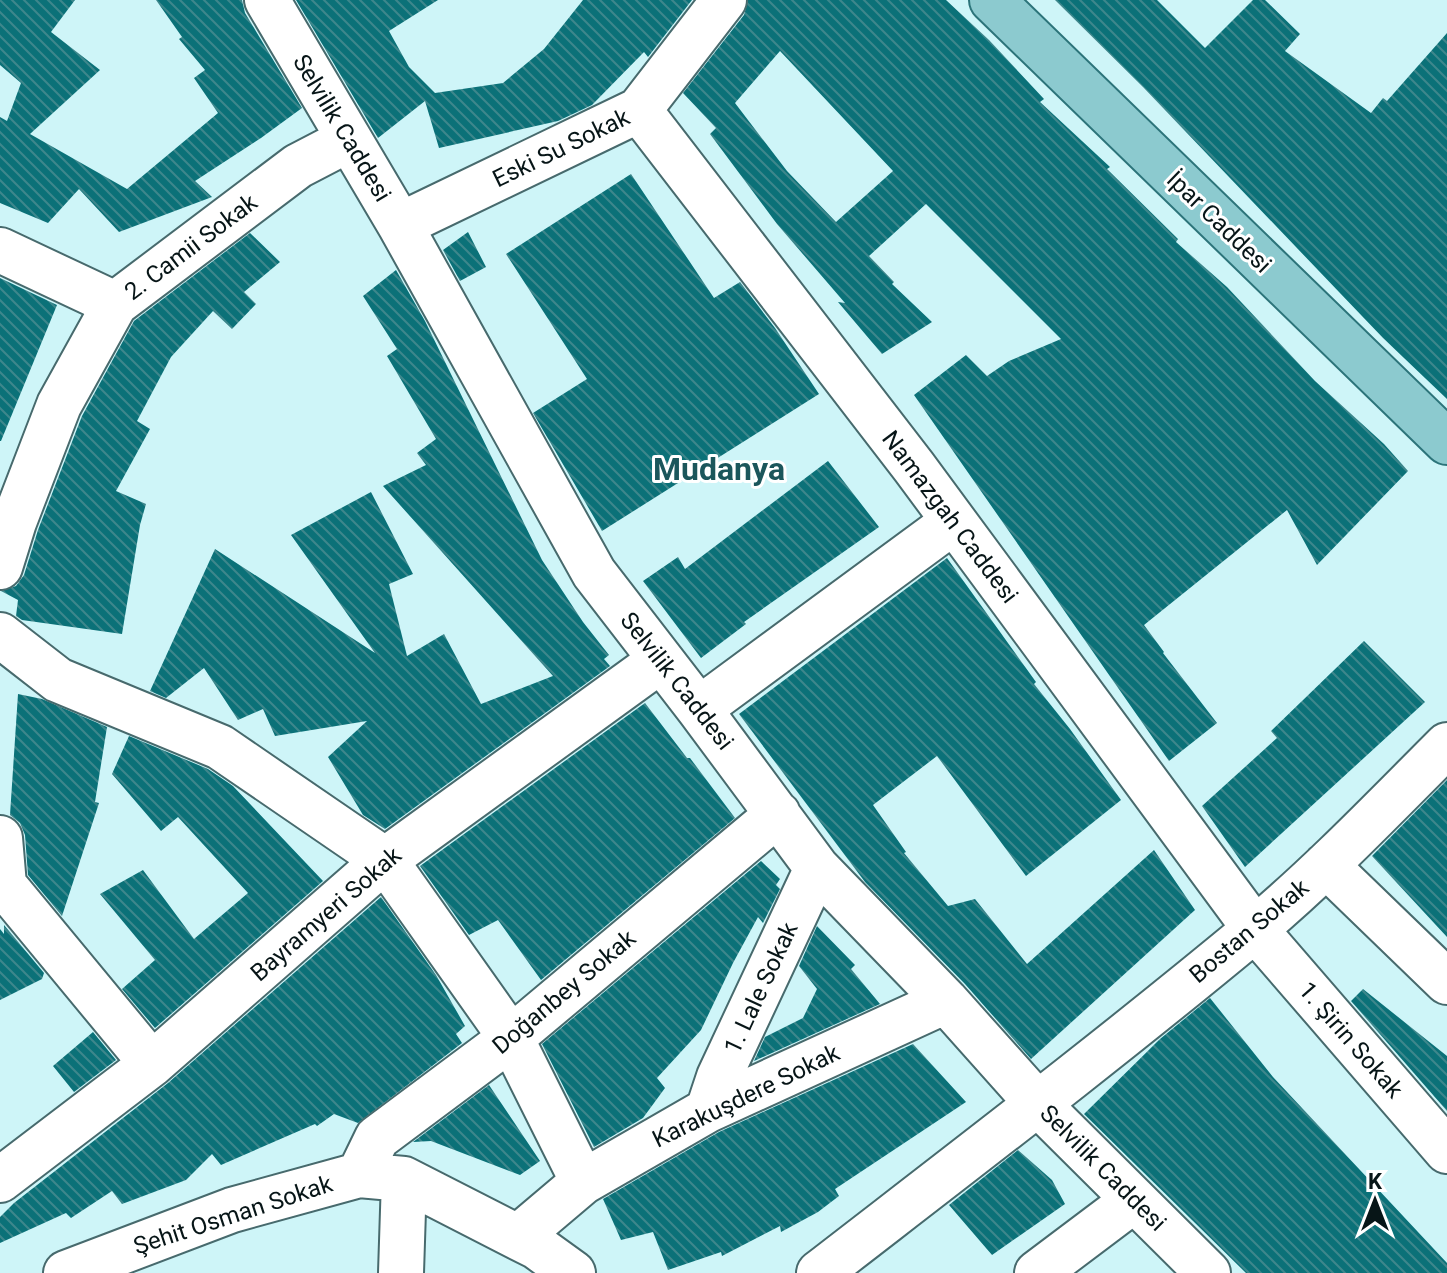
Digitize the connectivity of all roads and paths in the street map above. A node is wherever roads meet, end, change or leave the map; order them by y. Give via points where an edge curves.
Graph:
1 (267, 0) edge
2 (724, 0) edge
3 (992, 0) edge
4 (639, 110) junction
5 (348, 140) junction
6 (400, 225) junction
7 (0, 250) edge
8 (115, 304) junction
9 (1447, 442) edge
10 (7, 520) edge
11 (953, 522) junction
12 (0, 567) edge
13 (0, 635) edge
14 (661, 660) junction
15 (699, 709) junction
16 (1447, 745) edge
17 (778, 814) junction
18 (0, 838) edge
19 (385, 860) junction
20 (1326, 865) junction
21 (817, 868) junction
22 (2, 886) edge
23 (1255, 929) junction
24 (1447, 982) edge
25 (946, 1001) junction
26 (511, 1038) junction
27 (152, 1064) junction
28 (1038, 1104) junction
29 (708, 1110) junction
30 (1447, 1151) edge
31 (359, 1175) junction
32 (404, 1179) junction
33 (0, 1180) edge
34 (583, 1182) junction
35 (1134, 1200) junction
36 (518, 1237) junction
37 (66, 1273) edge
38 (401, 1273) edge
39 (573, 1273) edge
40 (819, 1273) edge
41 (1037, 1273) edge
42 (1208, 1273) edge

1 - 5 street, Selvilik Caddesi
2 - 4 street, Eski Su Sokak
3 - 9 main road, İpar Caddesi
4 - 6 street, Eski Su Sokak
4 - 11 street, Namazgah Caddesi
5 - 6 street, Selvilik Caddesi
5 - 8 street, 2. Camii Sokak via 298,166
6 - 14 street, Selvilik Caddesi via 594,573
7 - 8 street
8 - 10 street, 2. Camii Sokak via 59,405
10 - 12 street, 2. Camii Sokak
11 - 15 street
11 - 23 street, Namazgah Caddesi
13 - 19 street via 58,680 220,747
14 - 15 street, Selvilik Caddesi
14 - 19 street, Bayramyeri Sokak
15 - 17 street, Selvilik Caddesi
16 - 20 street, Bostan Sokak
17 - 21 street, Selvilik Caddesi
17 - 26 street, Doğanbey Sokak
18 - 22 street
19 - 26 street
19 - 27 street, Bayramyeri Sokak
20 - 23 street, Bostan Sokak
20 - 24 street
21 - 25 street, Selvilik Caddesi
21 - 29 street, 1. Lale Sokak
22 - 27 street
23 - 28 street, Bostan Sokak
23 - 30 street, 1. Şirin Sokak
25 - 28 street, Selvilik Caddesi
25 - 29 street, Karakuşdere Sokak
26 - 31 street, Doğanbey Sokak via 377,1138
26 - 34 street
27 - 33 street, Bayramyeri Sokak
28 - 35 street, Selvilik Caddesi
28 - 40 street
29 - 34 street, Karakuşdere Sokak
31 - 32 street, Şehit Osman Sokak
31 - 37 street, Şehit Osman Sokak via 232,1210
32 - 36 street, Şehit Osman Sokak
32 - 38 street
34 - 36 street, Karakuşdere Sokak
35 - 41 street
35 - 42 street, Selvilik Caddesi
36 - 39 street, Şehit Osman Sokak

